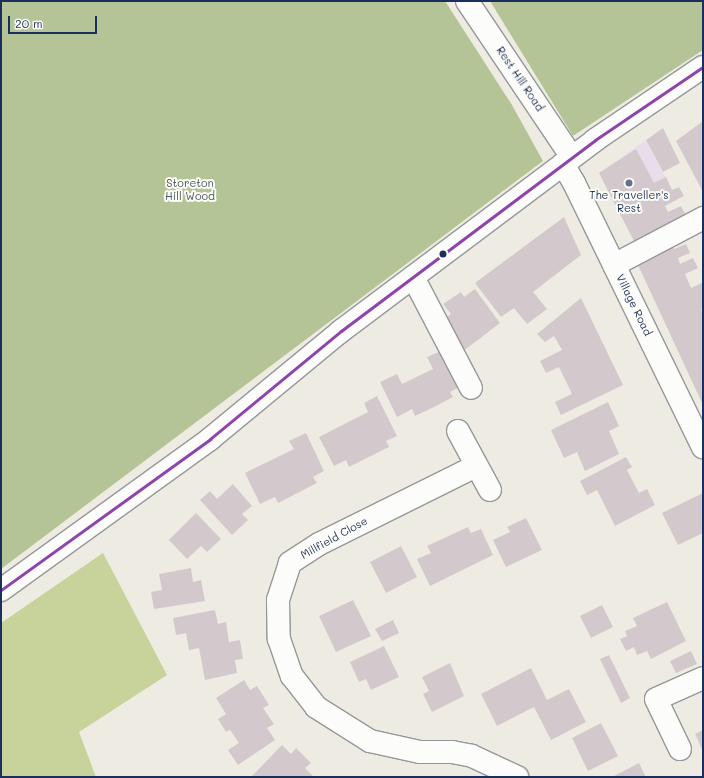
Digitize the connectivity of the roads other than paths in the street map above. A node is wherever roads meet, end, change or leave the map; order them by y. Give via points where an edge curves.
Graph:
1 (467, 1) edge
2 (703, 67) edge
3 (567, 161) junction
4 (703, 218) edge
5 (614, 266) junction
6 (413, 277) junction
7 (471, 388) dead end
8 (458, 431) dead end
9 (703, 447) edge
10 (476, 466) junction
11 (490, 490) dead end
12 (1, 590) edge
13 (703, 678) edge
14 (680, 749) dead end
15 (517, 777) edge

1 - 3 main road, Rest Hill Road
2 - 3 main road
3 - 5 main road, Village Road via 579,193
3 - 6 main road
4 - 5 main road
5 - 9 main road, Village Road
6 - 7 main road
6 - 12 main road via 342,331 210,439
8 - 10 main road
10 - 11 main road
10 - 15 main road, Millfield Close via 319,544 290,562 278,600 279,639 292,676 316,707 370,741 420,752 452,752 472,756
13 - 14 main road via 656,699

